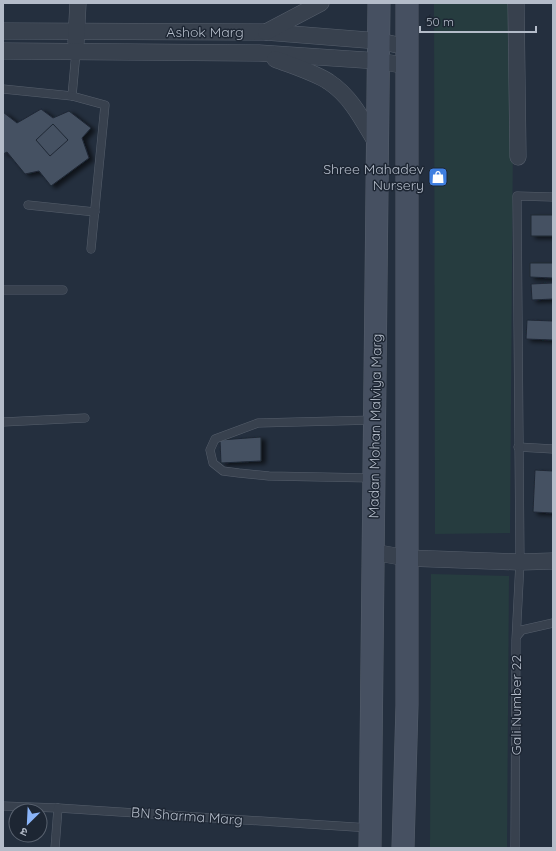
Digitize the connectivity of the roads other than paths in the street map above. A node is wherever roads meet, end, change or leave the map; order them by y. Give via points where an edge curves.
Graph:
1 (78, 3) edge
2 (320, 3) edge
3 (379, 3) edge
4 (407, 3) edge
5 (516, 3) edge
6 (3, 31) edge
7 (76, 32) junction
8 (266, 32) junction
9 (3, 51) edge
10 (379, 51) junction
11 (76, 52) junction
12 (260, 53) junction
13 (407, 57) junction
14 (3, 89) edge
15 (72, 96) junction
16 (378, 146) junction
17 (518, 157) dead end
18 (553, 198) edge
19 (28, 205) dead end
20 (94, 212) junction
21 (91, 249) dead end
22 (3, 290) edge
23 (63, 290) dead end
24 (85, 418) dead end
25 (374, 420) junction
26 (3, 422) edge
27 (518, 447) junction
28 (553, 449) edge
29 (374, 478) junction
30 (373, 552) junction
31 (407, 558) junction
32 (553, 561) edge
33 (520, 562) junction
34 (553, 623) edge
35 (517, 636) junction
36 (3, 806) edge
37 (58, 808) junction
38 (370, 838) edge
39 (55, 848) edge
40 (403, 848) edge
41 (515, 848) edge

1 - 7 street
2 - 8 street
3 - 10 main road, Madan Mohan Malviya Marg
4 - 13 main road
5 - 17 street
6 - 7 street, Ashok Marg
7 - 8 street, Ashok Marg
7 - 11 street
8 - 10 street, Ashok Marg
9 - 11 street, Ashok Marg
10 - 12 street, Ashok Marg
10 - 13 street, Ashok Marg
10 - 16 main road, Madan Mohan Malviya Marg
11 - 12 street, Ashok Marg
11 - 15 lane
12 - 16 street via 329,82 352,103
13 - 31 main road
14 - 15 lane
15 - 20 lane via 105,105
16 - 25 main road, Madan Mohan Malviya Marg
18 - 27 lane, Gali Number 22 via 517,196
19 - 20 lane
20 - 21 lane
22 - 23 lane
24 - 26 lane
25 - 29 main road, Madan Mohan Malviya Marg
25 - 29 lane via 258,423 215,439 210,450 213,463 223,471 269,476
27 - 28 lane
27 - 33 lane, Gali Number 22
29 - 30 main road, Madan Mohan Malviya Marg
30 - 31 street
30 - 38 main road, Madan Mohan Malviya Marg
31 - 33 street
31 - 40 main road via 407,705
32 - 33 street
33 - 35 lane, Gali Number 22
34 - 35 lane via 522,630
35 - 41 lane, Gali Number 22
36 - 37 lane, BN Sharma Marg
37 - 38 lane, BN Sharma Marg
37 - 39 lane

